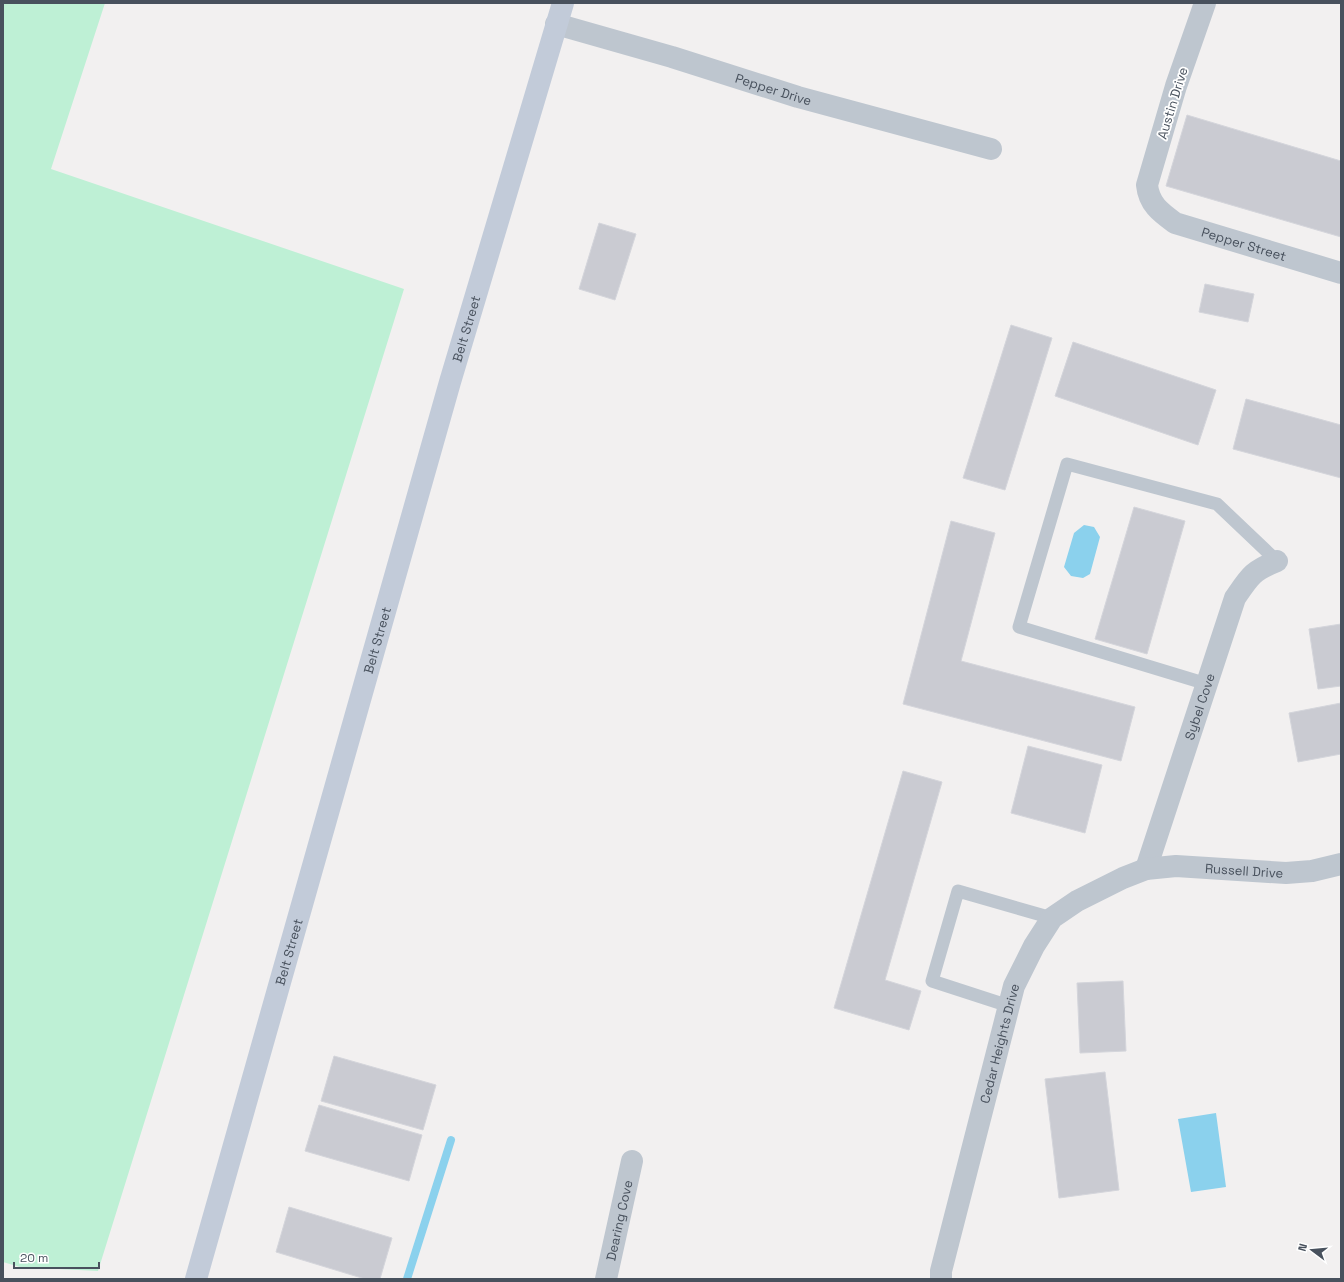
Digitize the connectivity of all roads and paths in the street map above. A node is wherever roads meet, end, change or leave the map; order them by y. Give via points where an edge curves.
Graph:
1 (563, 3) edge
2 (1205, 3) edge
3 (556, 24) junction
4 (991, 149) dead end
5 (1152, 204) joint
6 (1341, 273) edge
7 (1277, 561) joint
8 (1207, 684) junction
9 (1341, 864) edge
10 (1146, 869) junction
11 (1052, 918) junction
12 (1008, 1006) junction
13 (632, 1161) dead end
14 (196, 1279) edge
15 (606, 1279) edge
16 (941, 1279) edge

1 - 3 street, Belt Street
2 - 5 street, Austin Drive via 1176,86 1147,184
3 - 4 street, Pepper Drive via 798,97
3 - 14 street, Belt Street via 450,382
5 - 6 street, Pepper Street via 1175,223
7 - 8 street, Sybel Cove via 1251,575 1235,598
7 - 8 lane via 1217,504 1067,464 1020,627
8 - 10 street, Sybel Cove
9 - 10 street, Russell Drive via 1312,871 1286,873 1176,866
10 - 11 street, Cedar Heights Drive via 1077,901
11 - 12 street, Cedar Heights Drive via 1034,946 1014,986
11 - 12 lane via 958,891 932,981
12 - 16 street, Cedar Heights Drive
13 - 15 street, Dearing Cove

